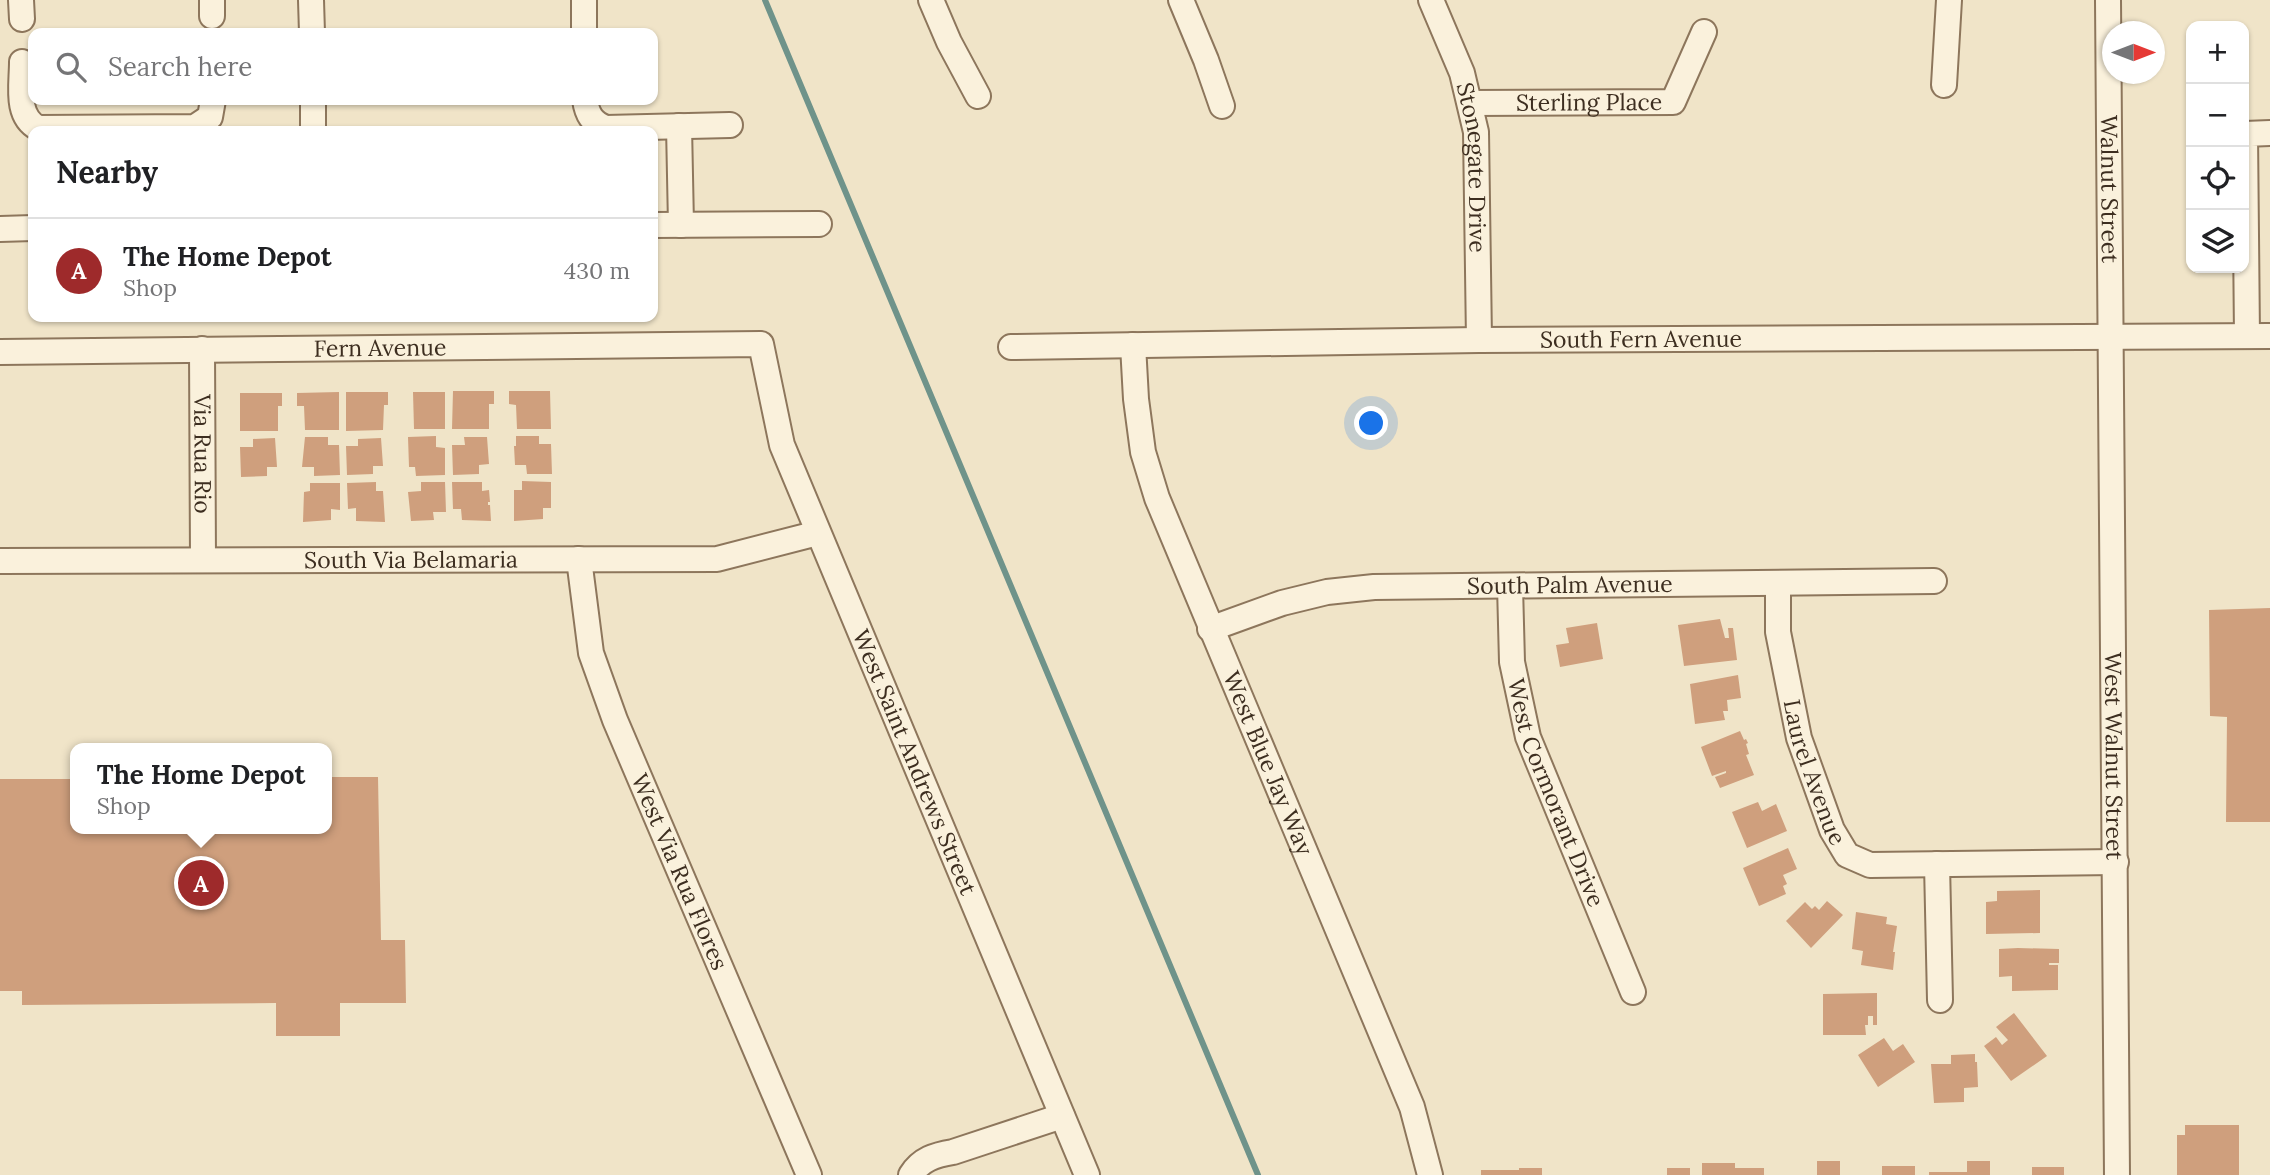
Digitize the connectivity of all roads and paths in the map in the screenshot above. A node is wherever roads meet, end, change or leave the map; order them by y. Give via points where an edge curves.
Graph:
1 (311, 0) edge
2 (584, 0) edge
3 (932, 0) edge
4 (1181, 0) edge
5 (1431, 0) edge
6 (1949, 0) edge
7 (2108, 0) edge
8 (312, 28) edge
9 (584, 28) edge
10 (1704, 32) dead end
11 (22, 62) dead end
12 (1944, 85) dead end
13 (978, 96) dead end
14 (1470, 103) junction
15 (212, 105) edge
16 (313, 105) edge
17 (586, 105) edge
18 (1222, 106) dead end
19 (730, 125) dead end
20 (36, 126) edge
21 (196, 126) edge
22 (313, 126) edge
23 (601, 126) edge
24 (679, 126) junction
25 (658, 127) edge
26 (2249, 134) edge
27 (2270, 134) edge
28 (2246, 147) edge
29 (819, 224) dead end
30 (658, 225) edge
31 (681, 225) junction
32 (28, 228) edge
33 (0, 229) edge
34 (2112, 335) junction
35 (2259, 336) edge
36 (1479, 340) junction
37 (761, 344) joint
38 (1133, 345) junction
39 (1011, 346) dead end
40 (202, 349) junction
41 (0, 352) edge
42 (818, 533) junction
43 (579, 559) junction
44 (203, 560) junction
45 (0, 561) edge
46 (1934, 581) dead end
47 (1778, 583) junction
48 (1510, 586) junction
49 (1210, 629) junction
50 (2116, 862) junction
51 (1937, 864) junction
52 (1633, 992) dead end
53 (1940, 1000) dead end
54 (1062, 1116) junction
55 (953, 1152) junction
56 (809, 1175) edge
57 (911, 1175) edge
58 (936, 1175) edge
59 (1087, 1175) edge
60 (1430, 1175) edge
61 (2117, 1175) edge

1 - 8 street
2 - 9 street
3 - 13 street
4 - 18 street
5 - 14 street, Stonegate Drive
6 - 12 street
7 - 34 street, Walnut Street
10 - 14 street, Sterling Place via 1673,102
11 - 20 street via 23,112 28,123
14 - 36 street, Stonegate Drive via 1478,161
15 - 21 street via 210,117
16 - 22 street
17 - 23 street via 588,114
19 - 24 street
24 - 25 street
24 - 31 street
26 - 27 street
28 - 35 street
29 - 31 street
30 - 31 street
32 - 33 street
34 - 35 street, South Fern Avenue
34 - 36 street, South Fern Avenue
34 - 50 street, West Walnut Street
36 - 38 street, South Fern Avenue
37 - 40 street, Fern Avenue
37 - 42 street, West Saint Andrews Street via 782,446
38 - 39 street, South Fern Avenue
38 - 49 street, West Blue Jay Way via 1143,452
40 - 41 street, Fern Avenue
40 - 44 street, Via Rua Rio
42 - 43 street, South Via Belamaria via 717,559
42 - 54 street, West Saint Andrews Street
43 - 44 street, South Via Belamaria
43 - 56 street, West Via Rua Flores via 591,653 615,720
44 - 45 street, South Via Belamaria
46 - 47 street, South Palm Avenue
47 - 48 street, South Palm Avenue
47 - 51 street, Laurel Avenue via 1778,632 1799,738 1832,830 1847,855 1870,864
48 - 49 street, South Palm Avenue via 1327,592
48 - 52 street, West Cormorant Drive via 1512,662 1528,737
49 - 60 street, West Blue Jay Way via 1412,1107
50 - 51 street, Laurel Avenue
50 - 61 street, West Walnut Street
51 - 53 street
54 - 55 street
54 - 59 street, West Saint Andrews Street
55 - 57 street via 935,1155
55 - 58 street

